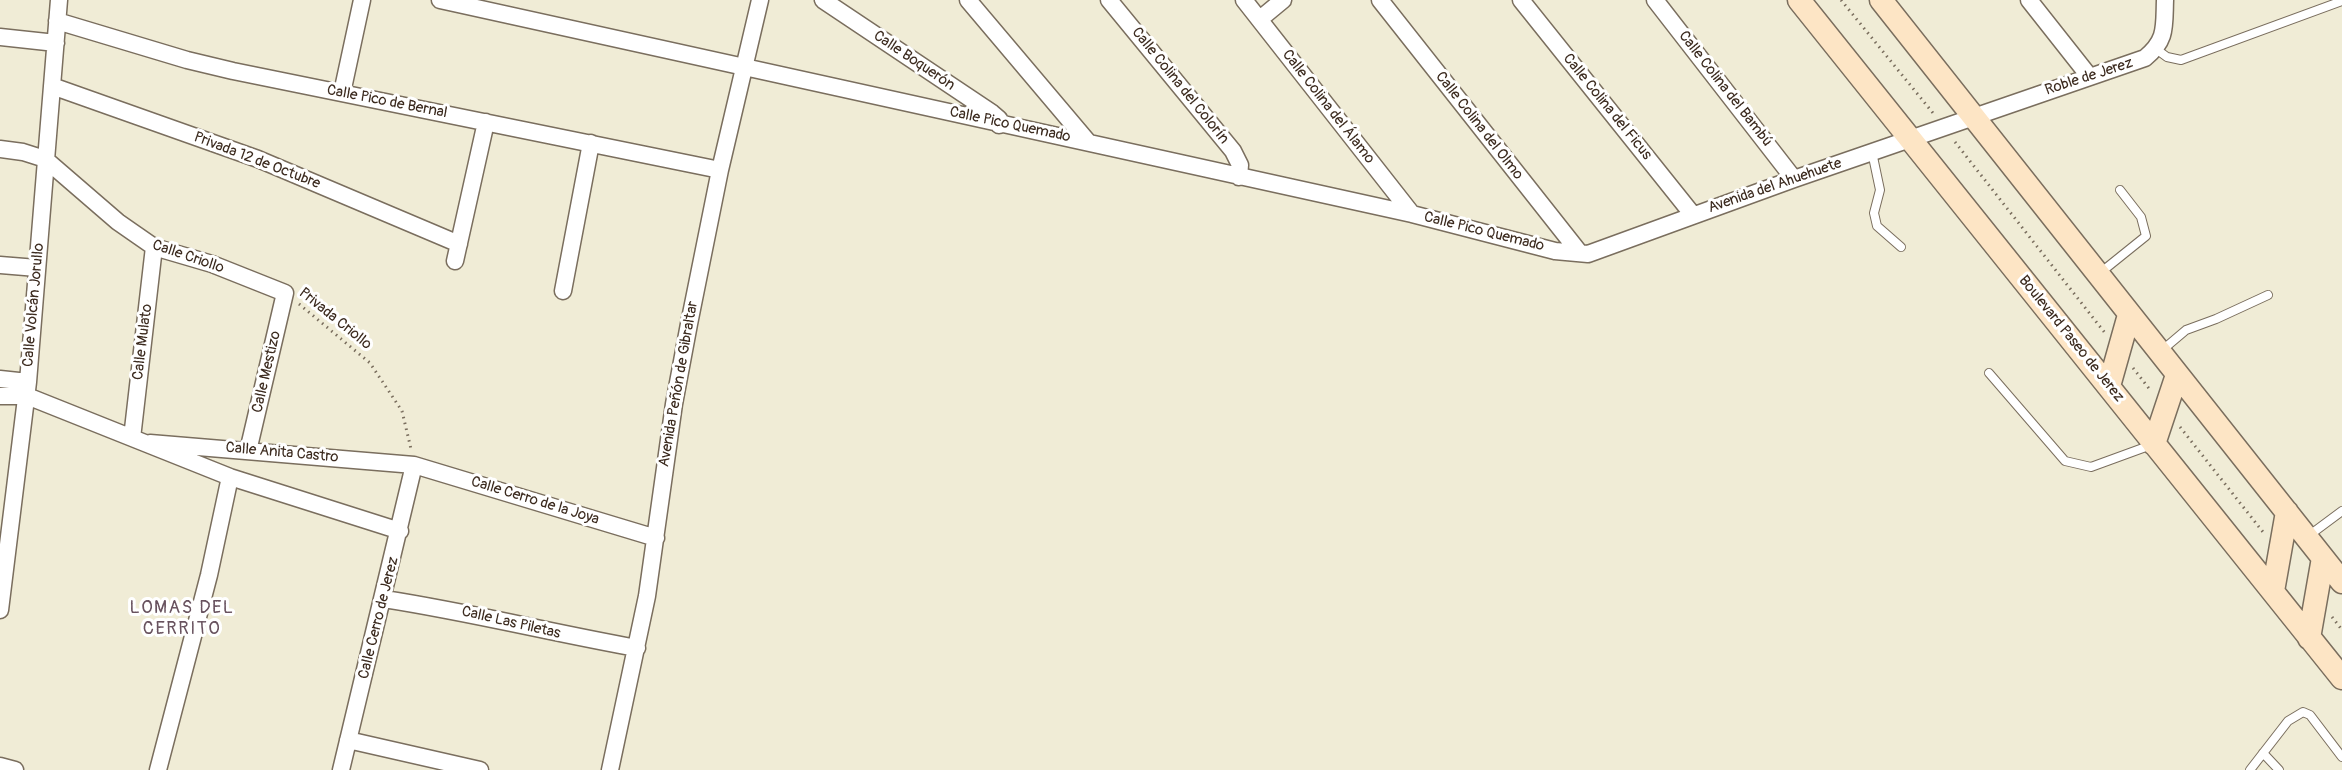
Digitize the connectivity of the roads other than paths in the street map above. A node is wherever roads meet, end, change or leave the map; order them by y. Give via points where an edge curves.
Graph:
1 (59, 0) edge
2 (362, 0) edge
3 (440, 0) edge
4 (760, 0) edge
5 (823, 0) edge
6 (968, 0) edge
7 (1109, 0) edge
8 (1244, 0) edge
9 (1283, 0) edge
10 (1380, 0) edge
11 (1521, 0) edge
12 (1655, 0) edge
13 (1799, 0) edge
14 (1881, 0) edge
15 (2029, 0) edge
16 (2165, 0) edge
17 (2342, 1) edge
18 (1260, 19) junction
19 (57, 21) junction
20 (0, 38) edge
21 (56, 43) junction
22 (2156, 49) junction
23 (745, 66) junction
24 (2089, 76) junction
25 (52, 86) junction
26 (342, 93) junction
27 (1972, 116) junction
28 (486, 122) junction
29 (999, 125) junction
30 (1910, 140) junction
31 (1088, 142) junction
32 (591, 143) junction
33 (0, 149) edge
34 (1872, 152) junction
35 (45, 159) junction
36 (720, 170) junction
37 (1239, 177) junction
38 (1794, 179) junction
39 (2120, 190) dead end
40 (1412, 214) junction
41 (1693, 215) junction
42 (459, 244) junction
43 (154, 247) junction
44 (1901, 247) dead end
45 (1579, 252) junction
46 (455, 261) dead end
47 (0, 265) edge
48 (37, 268) junction
49 (2098, 275) junction
50 (563, 291) dead end
51 (285, 293) joint
52 (2268, 295) dead end
53 (2129, 315) junction
54 (2159, 352) junction
55 (1989, 373) dead end
56 (2177, 375) junction
57 (0, 379) edge
58 (2109, 386) junction
59 (27, 389) junction
60 (0, 396) edge
61 (132, 438) junction
62 (150, 443) junction
63 (2154, 444) junction
64 (248, 452) junction
65 (414, 465) junction
66 (230, 477) junction
67 (2342, 511) edge
68 (2287, 512) junction
69 (400, 531) junction
70 (2307, 537) junction
71 (656, 538) junction
72 (2323, 558) junction
73 (2342, 582) edge
74 (2273, 591) junction
75 (384, 599) junction
76 (0, 610) edge
77 (2309, 638) junction
78 (637, 648) junction
79 (2342, 678) edge
80 (348, 741) junction
81 (2263, 753) junction
82 (2342, 757) edge
83 (0, 766) edge
84 (15, 770) edge
85 (158, 770) edge
86 (341, 770) edge
87 (480, 770) edge
88 (610, 770) edge
89 (2250, 770) edge
90 (2279, 770) edge

1 - 19 street, Calle Volcán Jorullo
2 - 26 street
3 - 23 street, Calle Pico Quemado
4 - 23 street, Avenida Peñón de Gibraltar
5 - 29 street, Calle Boquerón via 992,113 999,119
6 - 31 street
7 - 37 street, Calle Colina del Colorín via 1233,151 1240,165
8 - 18 street, Calle Colina del Álamo
9 - 18 street
10 - 45 street, Calle Colina del Olmo
11 - 41 street, Calle Colina del Ficus
12 - 38 street, Calle Colina del Bambú
13 - 30 main road, Boulevard Paseo de Jerez
14 - 27 main road
15 - 24 street
16 - 22 street via 2163,36
17 - 22 lane via 2181,60
18 - 40 street, Calle Colina del Álamo
19 - 21 street, Calle Volcán Jorullo
19 - 26 street, Calle Pico de Bernal via 187,60
20 - 21 street
21 - 25 street, Calle Volcán Jorullo
22 - 24 street, Roble de Jerez via 2145,58
23 - 29 street, Calle Pico Quemado
23 - 36 street, Avenida Peñón de Gibraltar
24 - 27 street, Roble de Jerez
25 - 35 street, Calle Volcán Jorullo
25 - 42 street, Privada 12 de Octubre via 258,159
26 - 28 street, Calle Pico de Bernal
27 - 30 street, Avenida del Ahuehuete
27 - 49 main road
28 - 32 street, Calle Pico de Bernal
28 - 42 street
29 - 31 street, Calle Pico Quemado
30 - 34 street, Avenida del Ahuehuete
30 - 58 main road, Boulevard Paseo de Jerez
31 - 37 street, Calle Pico Quemado
32 - 36 street, Calle Pico de Bernal
32 - 50 street
33 - 35 street
34 - 38 street, Avenida del Ahuehuete
34 - 44 lane via 1880,190 1874,213 1877,226
35 - 43 street, Calle Criollo via 117,222
35 - 48 street, Calle Volcán Jorullo
36 - 71 street, Avenida Peñón de Gibraltar via 674,404
37 - 40 street, Calle Pico Quemado
38 - 41 street, Avenida del Ahuehuete
39 - 49 lane via 2141,217 2146,236
40 - 45 street, Calle Pico Quemado via 1555,251
41 - 45 street, Avenida del Ahuehuete via 1603,250
42 - 46 street
43 - 51 street, Calle Criollo via 212,264
43 - 61 street, Calle Mulato
47 - 48 street
48 - 59 street, Calle Volcán Jorullo
49 - 53 main road
51 - 64 street, Calle Mestizo
52 - 54 lane via 2186,330
53 - 54 main road
53 - 58 main road
54 - 56 main road
55 - 63 lane via 2065,461 2091,466
56 - 63 main road
56 - 68 main road
57 - 59 street
58 - 63 main road, Boulevard Paseo de Jerez
59 - 60 street
59 - 61 street, Calle Anita Castro
59 - 76 street, Calle Volcán Jorullo
61 - 62 street, Calle Anita Castro
62 - 64 street, Calle Anita Castro
62 - 66 street, Calle Anita Castro
63 - 74 main road, Boulevard Paseo de Jerez
64 - 65 street, Calle Anita Castro
65 - 69 street, Calle Cerro de Jerez
65 - 71 street, Calle Cerro de la Joya
66 - 69 street, Calle Anita Castro
66 - 85 street
67 - 70 lane
68 - 70 main road
68 - 74 main road
69 - 75 street, Calle Cerro de Jerez
70 - 72 main road
71 - 78 street, Avenida Peñón de Gibraltar
72 - 73 main road
72 - 77 main road
74 - 77 main road, Boulevard Paseo de Jerez
75 - 78 street, Calle Las Piletas via 464,611 556,634
75 - 80 street, Calle Cerro de Jerez
77 - 79 main road, Boulevard Paseo de Jerez
78 - 88 street, Avenida Peñón de Gibraltar
80 - 86 street, Calle Cerro de Jerez
80 - 87 street
81 - 82 lane via 2288,721 2303,712 2310,715
81 - 89 lane
81 - 90 lane
83 - 84 street

